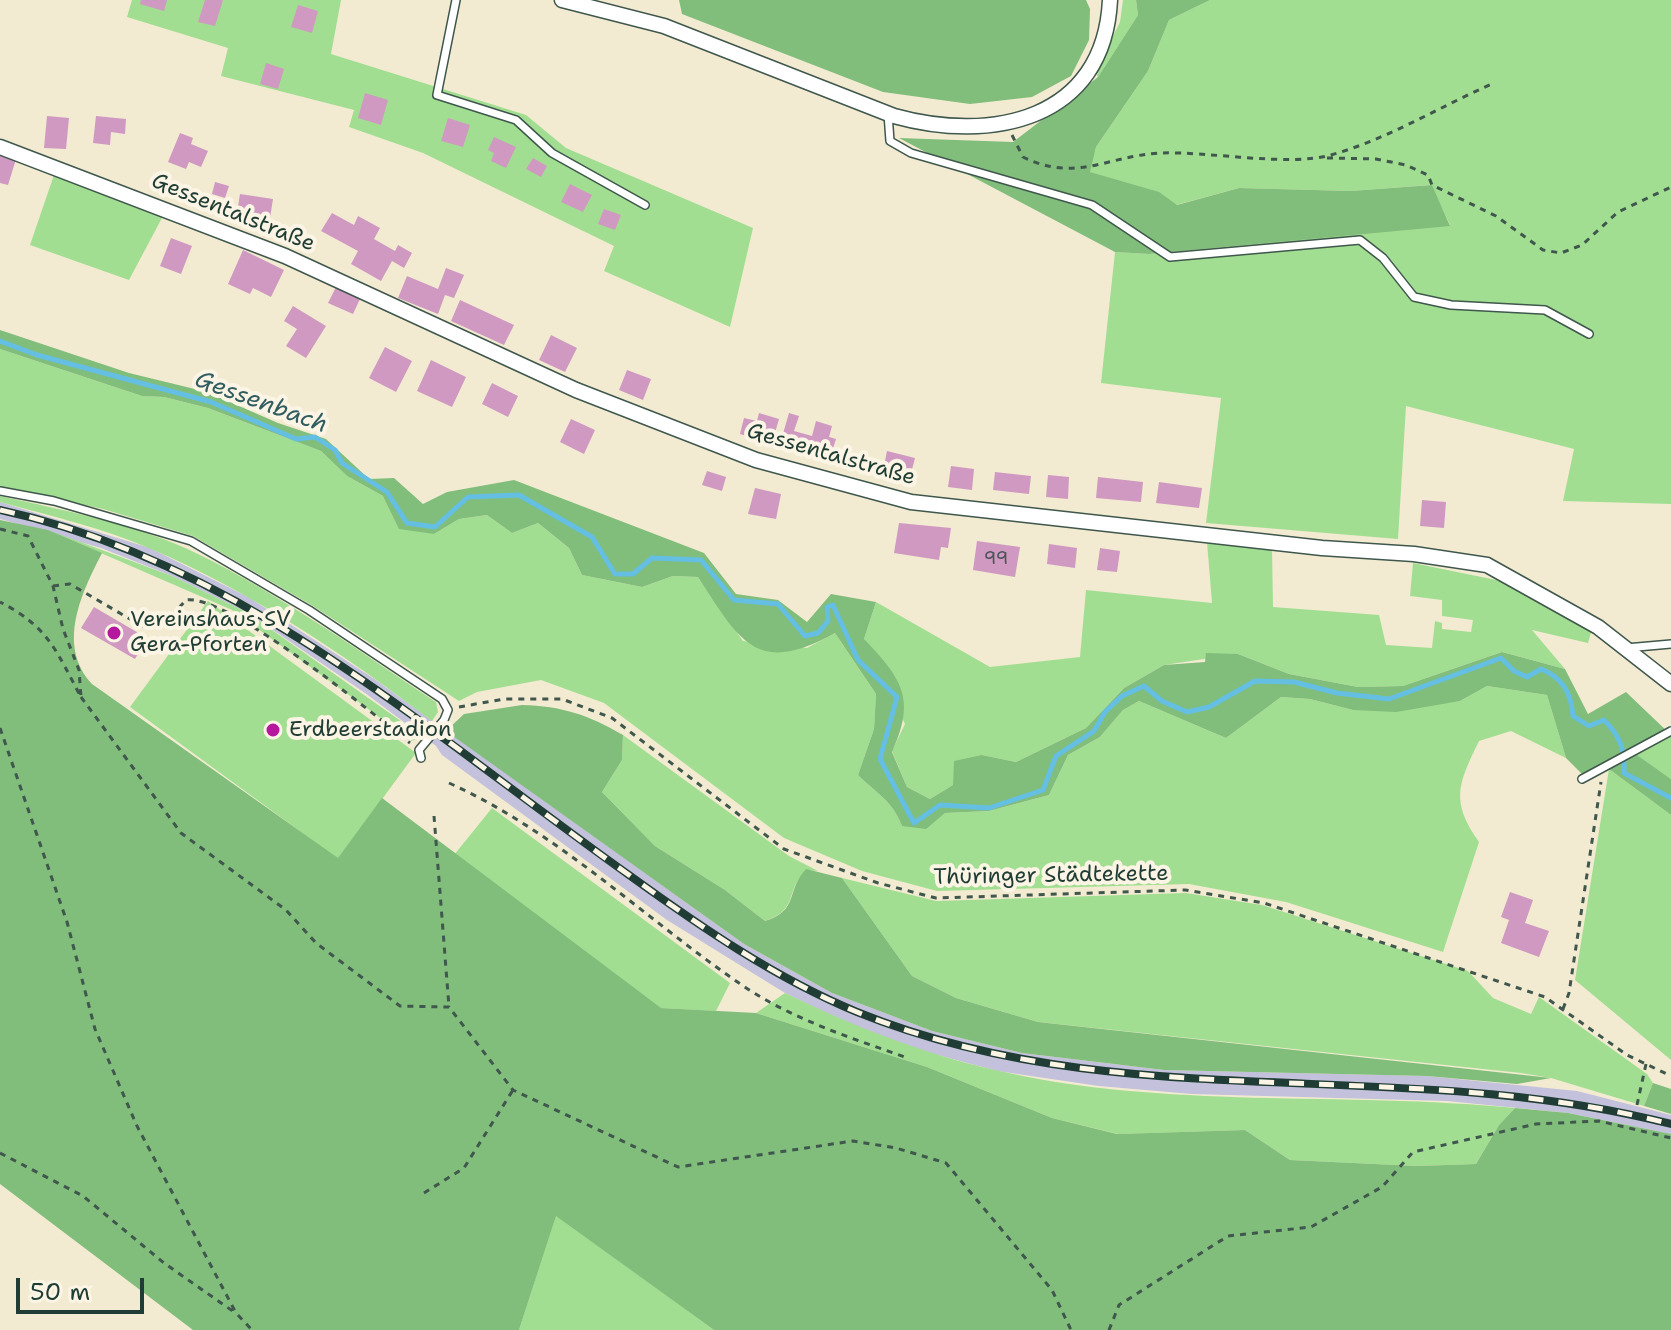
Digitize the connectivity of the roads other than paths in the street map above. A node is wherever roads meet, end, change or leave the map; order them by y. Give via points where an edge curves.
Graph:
1 (456, 0) edge
2 (562, 0) edge
3 (1110, 0) edge
4 (888, 114) junction
5 (0, 147) edge
6 (645, 205) dead end
7 (1589, 334) dead end
8 (0, 491) edge
9 (1671, 644) edge
10 (1624, 648) junction
11 (1671, 684) edge
12 (1671, 731) edge
13 (420, 754) road end
14 (1582, 779) dead end

1 - 6 lane via 437,95 516,120 552,153
2 - 4 street via 664,26
3 - 4 street via 1097,54 1083,80 1061,101 1013,123 977,128 931,127
4 - 7 lane via 890,141 911,153 1092,205 1170,257 1360,240 1383,258 1414,297 1451,305 1545,310
5 - 10 street, Gessentalstraße via 285,256 576,390 756,460 911,502 1487,565 1598,627
8 - 13 lane via 54,501 191,541 385,659 442,699 448,710
9 - 10 lane
10 - 11 street, Gessentalstraße
12 - 14 lane

